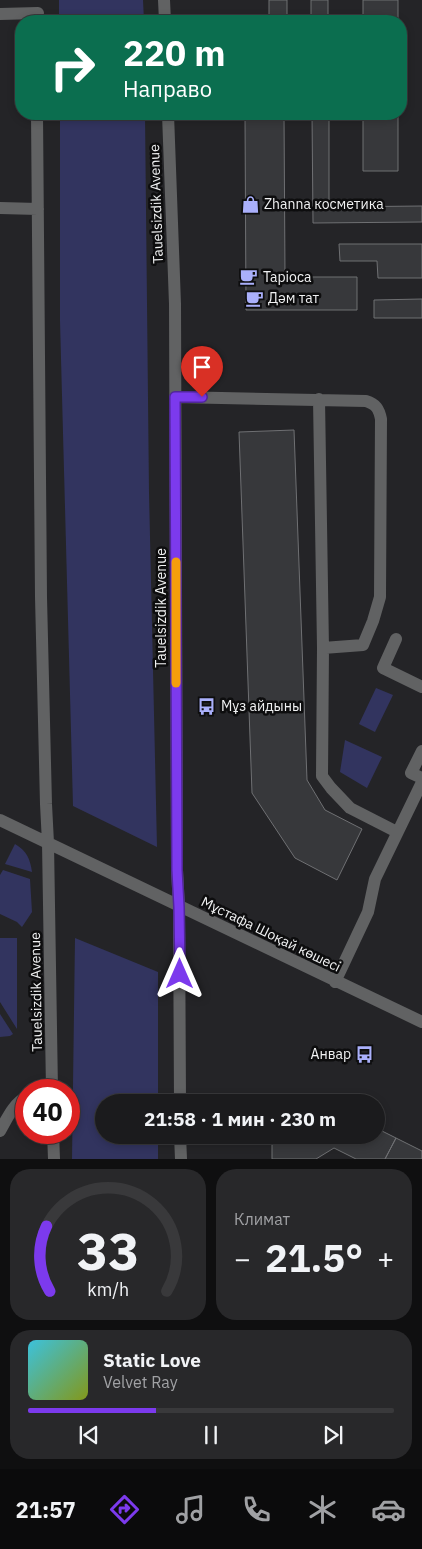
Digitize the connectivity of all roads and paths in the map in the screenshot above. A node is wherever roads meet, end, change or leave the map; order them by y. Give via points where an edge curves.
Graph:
1 (164, 0) edge
2 (38, 11) edge
3 (0, 14) edge
4 (165, 15) edge
5 (37, 120) edge
6 (168, 120) edge
7 (0, 208) edge
8 (38, 209) junction
9 (175, 397) junction
10 (319, 400) junction
11 (396, 639) dead end
12 (323, 648) junction
13 (422, 687) edge
14 (422, 751) edge
15 (422, 780) edge
16 (0, 820) edge
17 (397, 832) junction
18 (48, 843) junction
19 (179, 907) junction
20 (335, 982) junction
21 (422, 1022) edge
22 (52, 1079) edge
23 (180, 1094) edge
24 (15, 1107) edge
25 (0, 1131) edge
26 (53, 1144) edge
27 (180, 1144) edge
28 (54, 1159) edge
29 (180, 1159) edge

1 - 4 street
2 - 3 street
5 - 8 street, Tauelsizdik Avenue
6 - 9 street, Tauelsizdik Avenue
7 - 8 street
8 - 18 street, Tauelsizdik Avenue via 41,597
9 - 10 street
9 - 19 street, Tauelsizdik Avenue
10 - 12 street
10 - 12 street via 373,403 381,418 380,596 363,645
11 - 13 street via 383,668
12 - 17 street via 322,776 350,808
14 - 15 street via 411,773
15 - 17 street
16 - 18 street, Мұстафа Шоқай көшесі
17 - 20 street via 374,879 368,912
18 - 19 street, Мұстафа Шоқай көшесі
18 - 22 street, Tauelsizdik Avenue
19 - 20 street, Мұстафа Шоқай көшесі
19 - 23 street, Tauelsizdik Avenue
20 - 21 street, Мұстафа Шоқай көшесі
24 - 25 street
26 - 28 street
27 - 29 street

